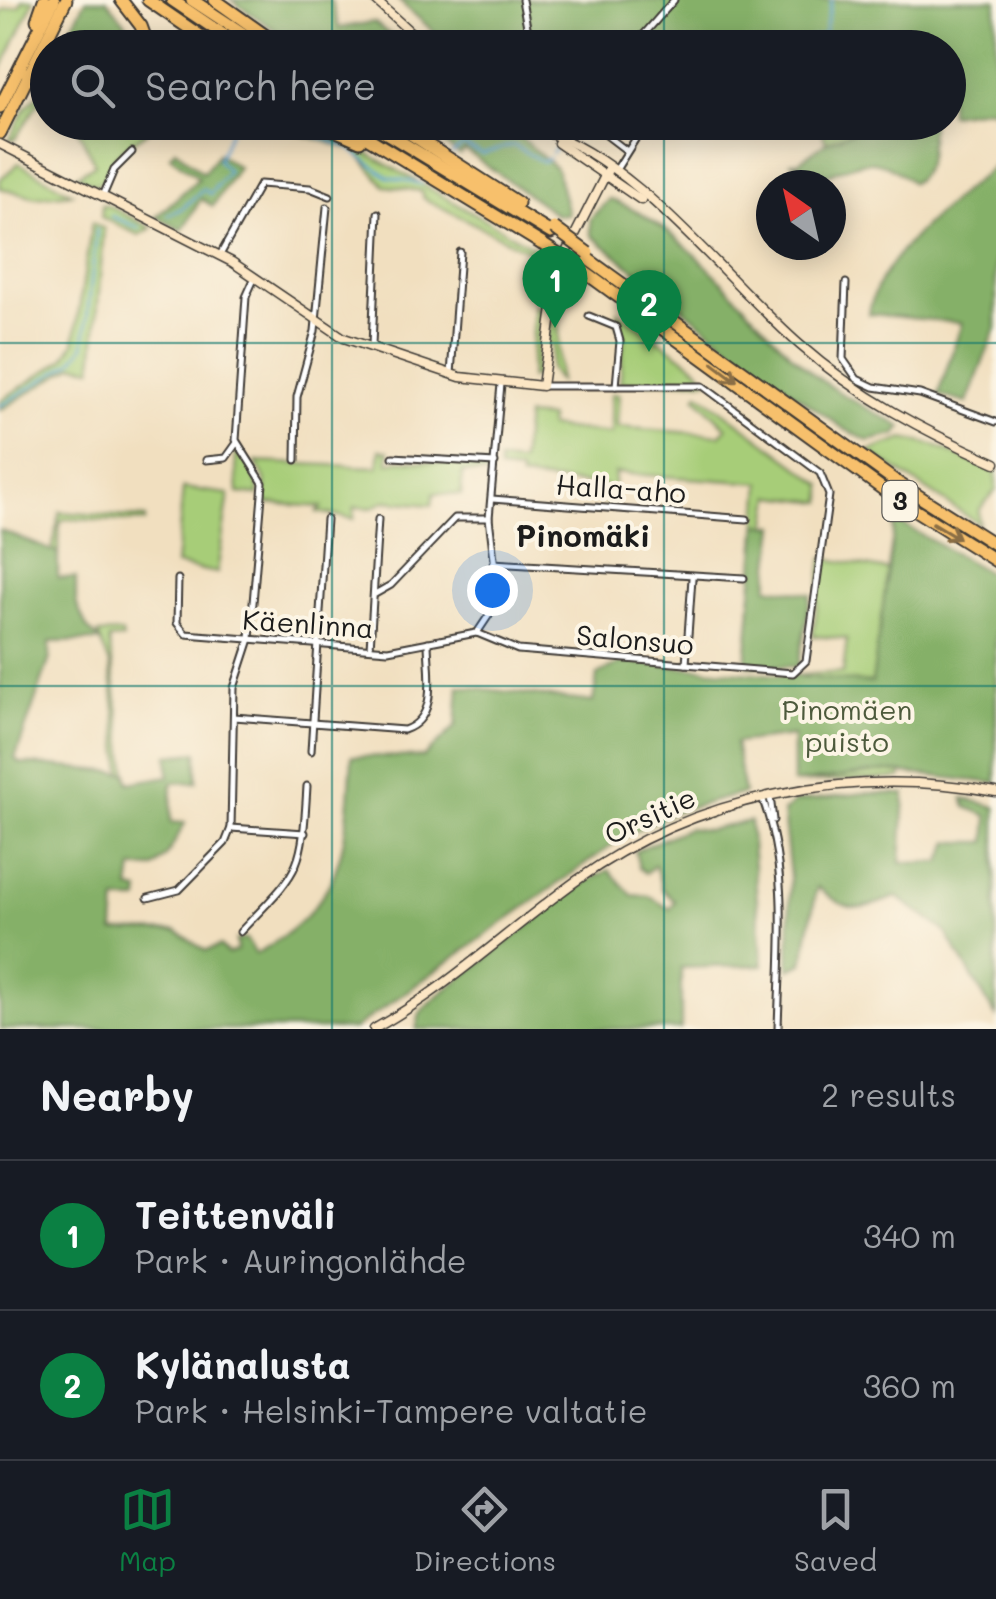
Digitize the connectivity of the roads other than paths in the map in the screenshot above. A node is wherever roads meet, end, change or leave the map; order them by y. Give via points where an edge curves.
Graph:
1 (44, 0) edge
2 (54, 0) edge
3 (66, 0) edge
4 (121, 0) edge
5 (148, 0) edge
6 (172, 0) edge
7 (192, 0) edge
8 (215, 0) edge
9 (375, 0) edge
10 (522, 0) edge
11 (674, 0) edge
12 (37, 30) edge
13 (41, 30) edge
14 (47, 30) edge
15 (143, 30) edge
16 (192, 30) edge
17 (216, 30) edge
18 (238, 30) edge
19 (258, 30) edge
20 (408, 30) edge
21 (528, 30) edge
22 (648, 30) edge
23 (30, 56) edge
24 (30, 90) edge
25 (0, 107) edge
26 (0, 133) edge
27 (357, 140) edge
28 (373, 140) edge
29 (397, 140) edge
30 (417, 140) edge
31 (557, 140) edge
32 (610, 140) edge
33 (635, 140) edge
34 (0, 144) edge
35 (132, 152) dead end
36 (625, 153) junction
37 (419, 167) junction
38 (610, 173) junction
39 (103, 196) junction
40 (330, 196) dead end
41 (327, 207) dead end
42 (378, 213) dead end
43 (549, 235) junction
44 (460, 252) dead end
45 (220, 255) junction
46 (584, 259) junction
47 (255, 277) junction
48 (846, 283) dead end
49 (589, 316) dead end
50 (316, 323) junction
51 (372, 348) junction
52 (451, 374) junction
53 (500, 384) junction
54 (542, 386) junction
55 (616, 386) junction
56 (996, 422) edge
57 (236, 444) junction
58 (393, 456) dead end
59 (206, 460) dead end
60 (296, 460) dead end
61 (494, 463) junction
62 (996, 463) edge
63 (492, 499) junction
64 (378, 518) dead end
65 (489, 518) junction
66 (326, 519) dead end
67 (748, 520) dead end
68 (996, 545) edge
69 (996, 561) edge
70 (493, 563) junction
71 (692, 578) junction
72 (744, 578) dead end
73 (178, 579) dead end
74 (374, 594) junction
75 (477, 633) junction
76 (250, 640) junction
77 (428, 642) junction
78 (318, 644) junction
79 (370, 648) junction
80 (686, 664) junction
81 (232, 717) junction
82 (313, 723) junction
83 (311, 751) dead end
84 (308, 786) dead end
85 (996, 792) edge
86 (766, 796) junction
87 (231, 828) junction
88 (305, 833) junction
89 (148, 898) dead end
90 (240, 932) dead end
91 (374, 1029) edge
92 (778, 1029) edge

1 - 12 highway
2 - 13 highway
3 - 14 highway
4 - 15 highway
5 - 16 highway
6 - 17 highway
7 - 18 highway
8 - 19 highway
9 - 20 main road
10 - 21 street
11 - 22 street
23 - 25 highway
24 - 26 highway
27 - 37 highway
28 - 37 highway, 3
29 - 43 highway, 3
30 - 43 highway
31 - 38 main road
32 - 36 street
33 - 36 street
34 - 39 main road
35 - 39 street via 114,170
36 - 38 street
37 - 43 highway, 3
38 - 54 main road via 559,266
38 - 62 main road via 833,372 898,416
39 - 45 main road
40 - 45 street via 260,184
41 - 50 street
42 - 51 street
43 - 46 highway, 3, bridge
43 - 46 highway, bridge
44 - 52 street
45 - 47 main road
46 - 68 highway, 3 via 627,283 898,484
46 -> 69 highway, 3 via 891,495
47 - 50 main road
47 - 57 street via 246,297
48 - 56 street via 843,359 857,378
49 - 55 street via 616,327
50 - 51 main road
50 - 60 street via 299,382
51 - 52 main road
52 - 53 main road
53 - 54 main road
53 - 61 street
54 - 55 street
55 - 80 street, Salonsuo via 703,386 828,484 806,661 793,673
57 - 59 street via 226,458
57 - 76 street via 263,484
58 - 61 street
61 - 63 street
63 - 65 street
63 - 67 street, Halla-aho
64 - 74 street
65 - 70 street
65 - 74 street via 455,518 391,585
66 - 78 street
70 - 71 street
70 - 75 street via 497,600
71 - 72 street
71 - 80 street
73 - 76 street, Käenlinna via 181,631
74 - 79 street
75 - 77 street, Käenlinna
75 - 80 street, Salonsuo via 518,650
76 - 78 street, Käenlinna
76 - 81 street
77 - 79 street, Käenlinna
77 - 82 street via 429,706 414,727
78 - 79 street, Käenlinna
78 - 82 street
81 - 82 street
81 - 87 street
82 - 83 street
84 - 88 street
85 - 86 main road, Orsitie via 875,782
86 - 91 main road, Orsitie via 683,822 612,858 430,995
86 - 92 street via 782,868
87 - 88 street
87 - 89 street via 226,843 179,890
88 - 90 street via 296,872

